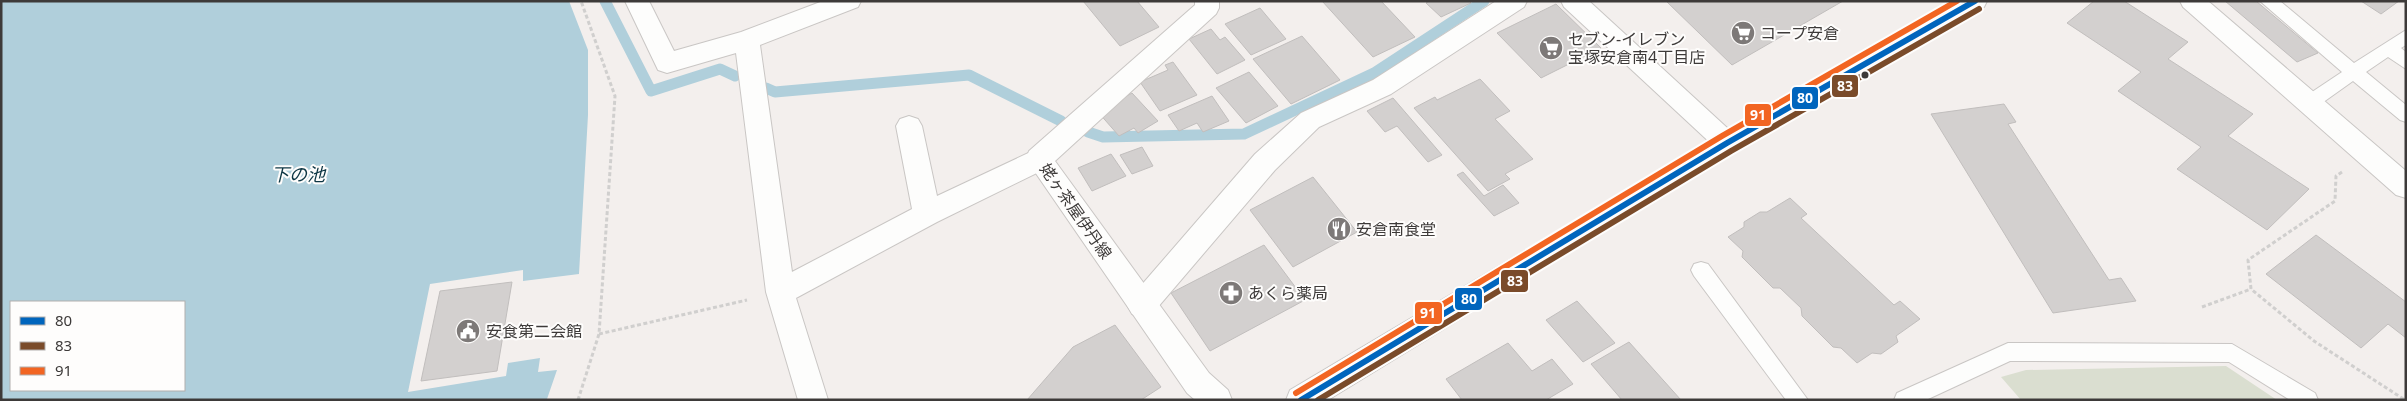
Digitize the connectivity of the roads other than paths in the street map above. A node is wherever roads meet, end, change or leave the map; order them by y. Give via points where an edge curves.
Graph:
1 (637, 1) edge
2 (850, 1) edge
3 (1516, 1) edge
4 (1573, 1) edge
5 (1976, 1) edge
6 (2192, 1) edge
7 (2268, 1) edge
8 (1211, 3) edge
9 (2406, 36) edge
10 (747, 40) junction
11 (2388, 48) junction
12 (2406, 62) edge
13 (2353, 73) junction
14 (2309, 103) junction
15 (2406, 116) edge
16 (909, 126) dead end
17 (1727, 143) junction
18 (1039, 160) junction
19 (2406, 188) edge
20 (927, 214) junction
21 (1701, 270) dead end
22 (780, 292) junction
23 (1142, 305) junction
24 (812, 400) edge
25 (1217, 400) edge
26 (1301, 400) edge
27 (1798, 400) edge
28 (1904, 400) edge
29 (2308, 400) edge

1 - 10 street via 667,63
2 - 10 street
3 - 23 street via 1382,87 1310,120 1265,162
4 - 17 street
5 - 17 street
6 - 14 street
7 - 13 lane
8 - 18 street, 姥ヶ茶屋伊丹線
9 - 11 lane
10 - 22 street
11 - 12 lane
11 - 13 lane
13 - 14 lane
13 - 15 lane
14 - 19 street
16 - 20 street
17 - 26 street
18 - 20 street
18 - 23 street, 姥ヶ茶屋伊丹線
20 - 22 street
21 - 27 lane
22 - 24 street
23 - 25 street, 姥ヶ茶屋伊丹線 via 1198,383
28 - 29 lane via 2008,352 2232,352

